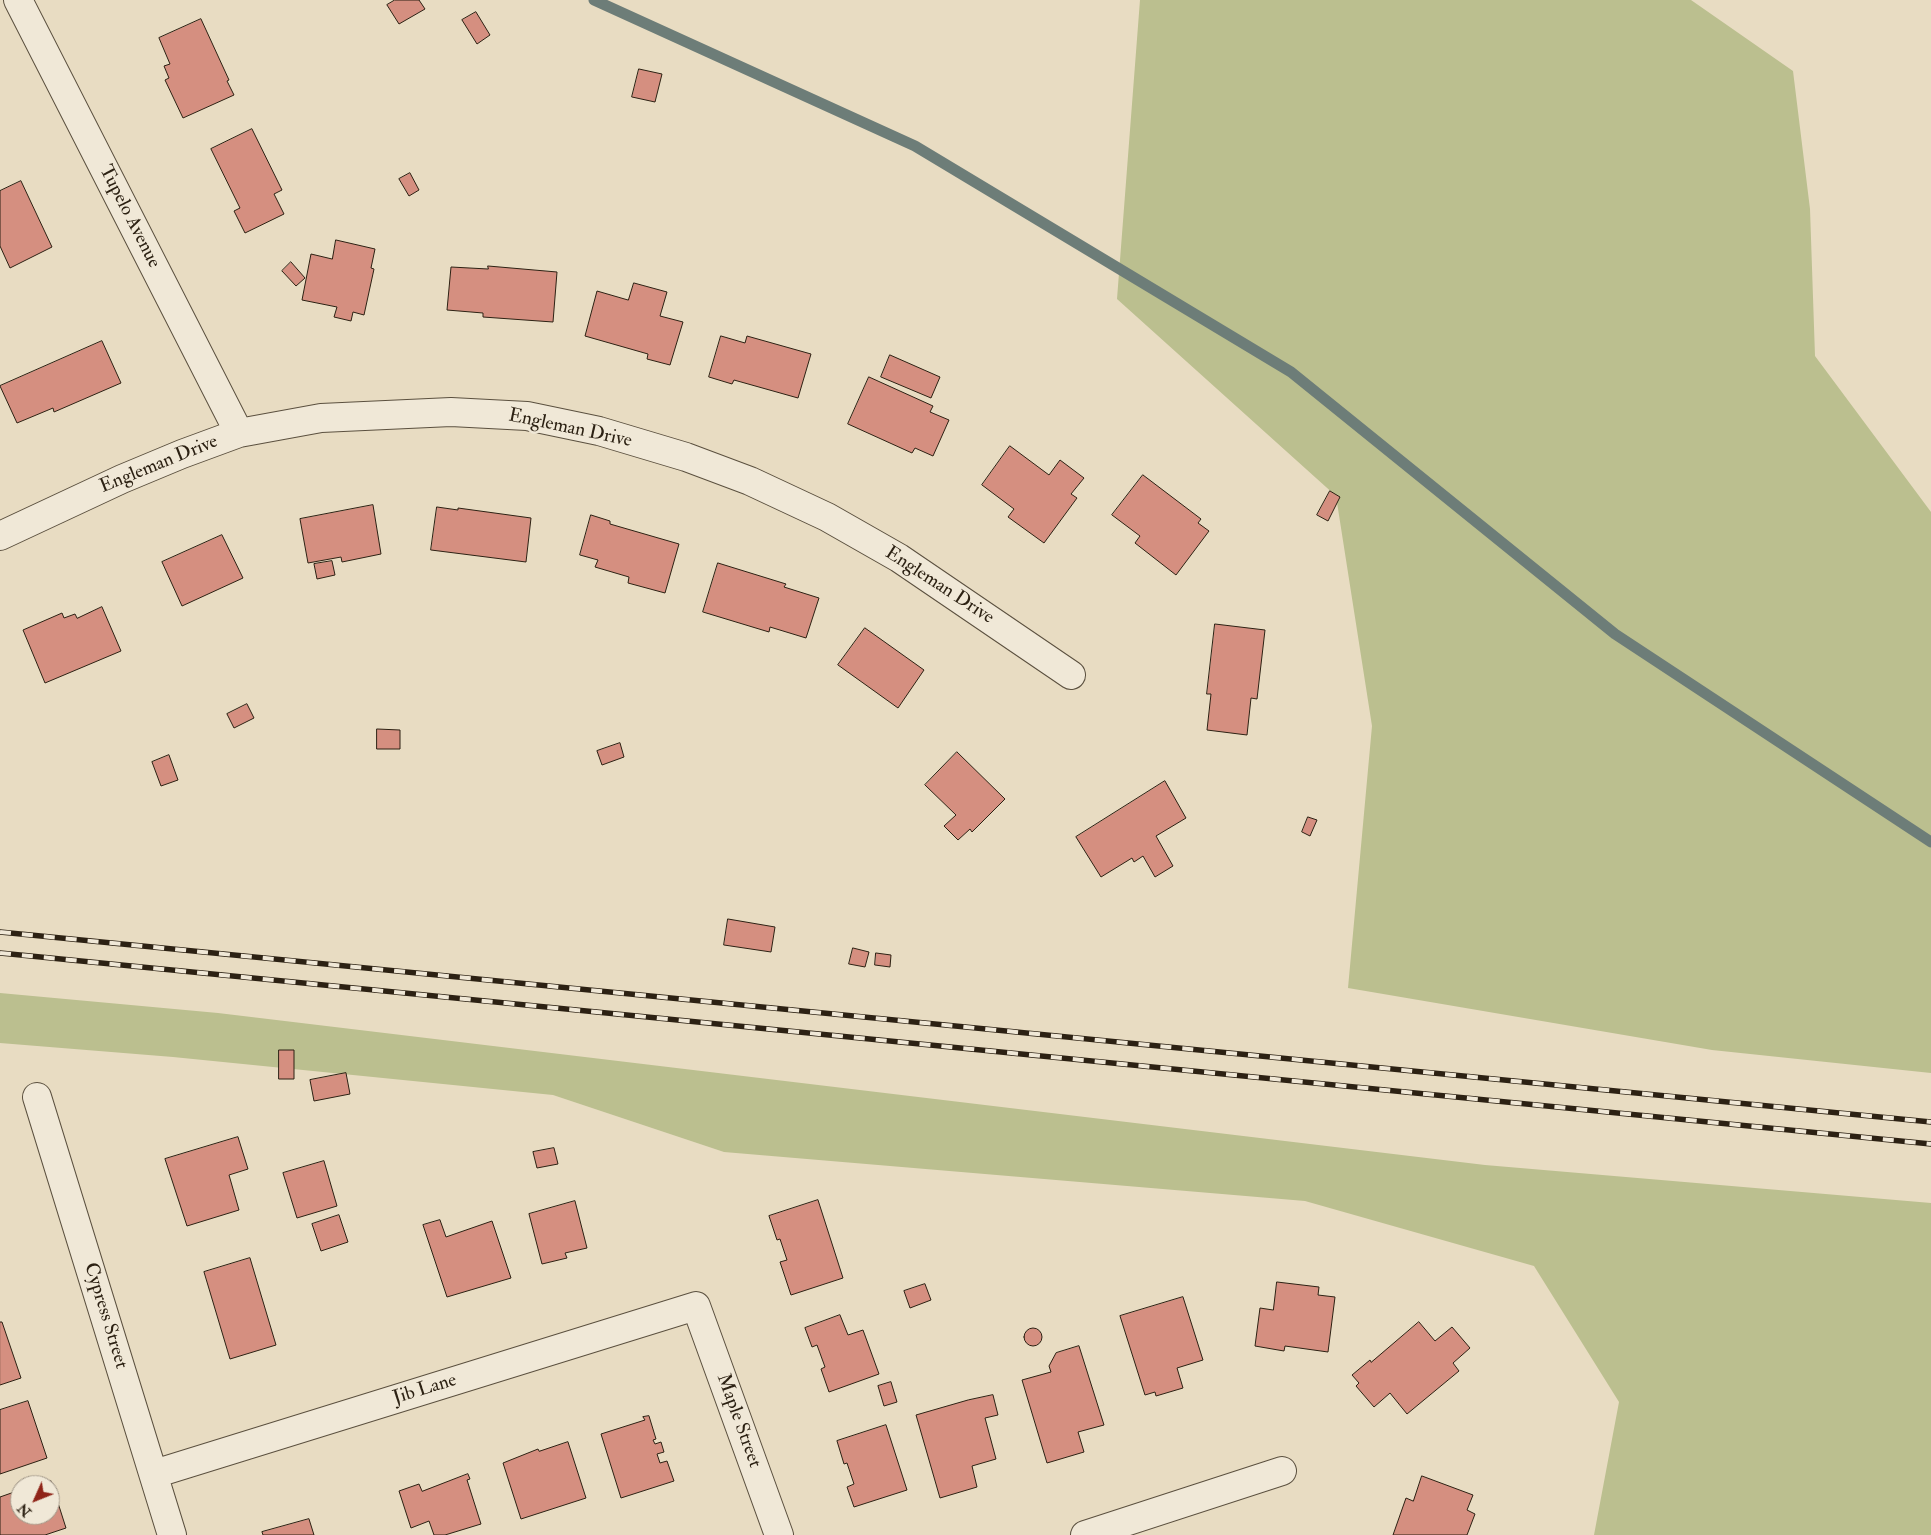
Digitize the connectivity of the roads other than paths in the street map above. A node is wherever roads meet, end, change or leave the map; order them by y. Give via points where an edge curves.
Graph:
1 (18, 0) edge
2 (239, 433) junction
3 (0, 536) edge
4 (1071, 675) dead end
5 (37, 1097) dead end
6 (696, 1306) joint
7 (1282, 1471) dead end
8 (154, 1474) junction
9 (1098, 1533) edge
10 (172, 1535) edge
11 (779, 1535) edge

1 - 2 street, Tupelo Avenue
2 - 3 street, Engleman Drive via 122,479
2 - 4 street, Engleman Drive via 321,418 451,412 527,416 599,431 750,481 827,517 898,558
5 - 8 street, Cypress Street
6 - 8 street, Jib Lane
6 - 11 street, Maple Street
7 - 9 street
8 - 10 street, Cypress Street

